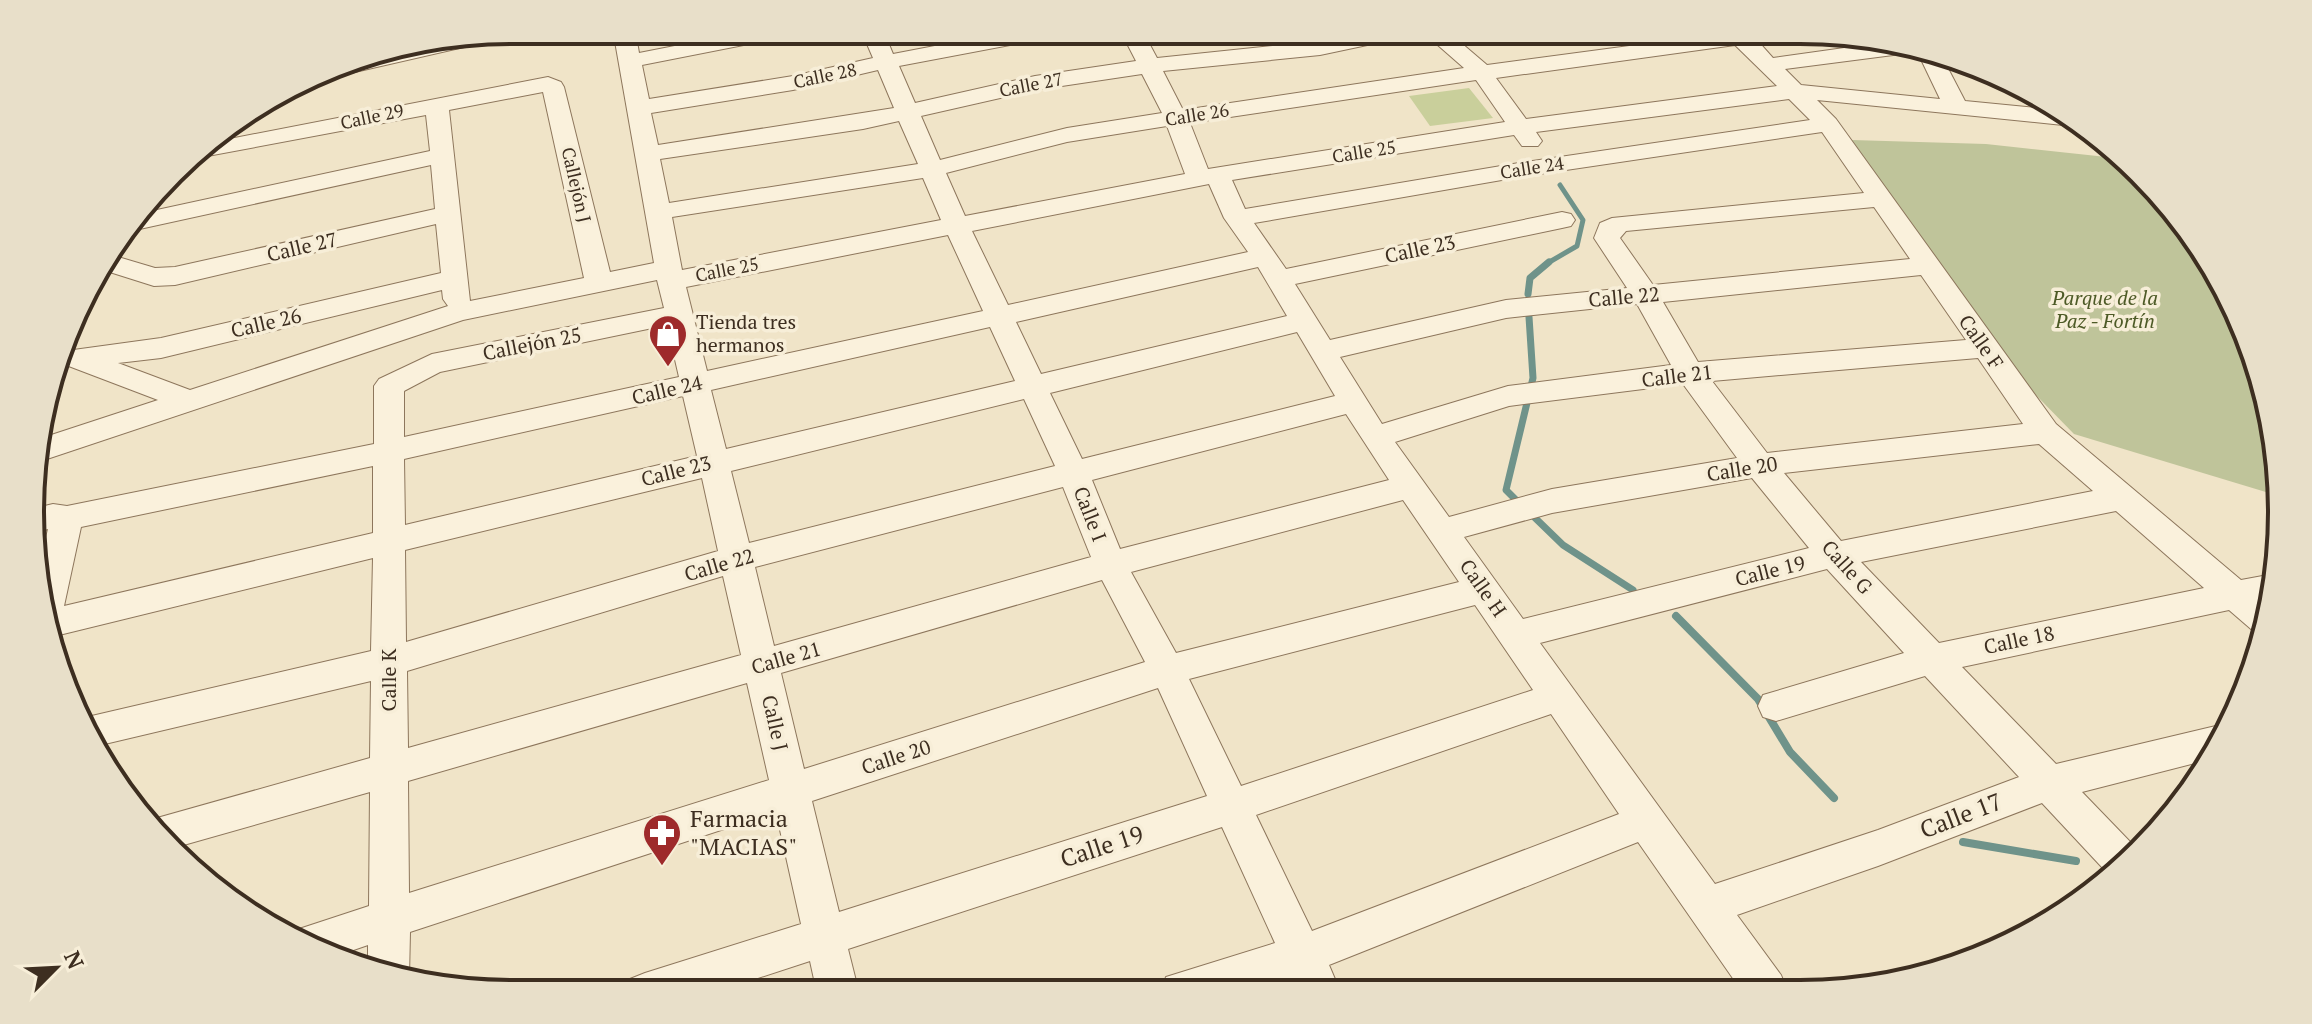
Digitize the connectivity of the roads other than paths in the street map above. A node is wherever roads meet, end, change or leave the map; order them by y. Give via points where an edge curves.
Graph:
1 (627, 44) edge
2 (718, 44) edge
3 (878, 44) edge
4 (982, 44) edge
5 (1138, 44) edge
6 (1341, 44) edge
7 (1449, 44) edge
8 (1659, 44) edge
9 (1738, 44) edge
10 (1876, 50) edge
11 (630, 61) junction
12 (885, 62) junction
13 (1935, 64) edge
14 (1768, 65) junction
15 (1149, 66) junction
16 (1481, 72) junction
17 (553, 87) joint
18 (1795, 91) junction
19 (437, 104) junction
20 (1956, 107) junction
21 (638, 108) junction
22 (908, 112) junction
23 (2050, 117) edge
24 (1176, 118) junction
25 (1828, 124) junction
26 (1518, 127) junction
27 (218, 148) edge
28 (647, 154) junction
29 (443, 155) junction
30 (1550, 166) junction
31 (932, 169) junction
32 (1208, 177) junction
33 (1880, 199) junction
34 (658, 212) junction
35 (448, 214) junction
36 (1237, 218) junction
37 (147, 219) edge
38 (1562, 220) dead end
39 (957, 227) junction
40 (115, 265) edge
41 (1928, 266) junction
42 (1271, 268) junction
43 (670, 275) junction
44 (455, 278) junction
45 (599, 283) junction
46 (1646, 296) junction
47 (458, 312) junction
48 (679, 314) junction
49 (999, 316) junction
50 (1302, 322) junction
51 (1986, 348) junction
52 (1323, 351) junction
53 (71, 356) edge
54 (71, 356) edge
55 (1690, 373) junction
56 (695, 383) junction
57 (389, 386) joint
58 (1032, 386) junction
59 (189, 401) junction
60 (1352, 402) junction
61 (2045, 432) junction
62 (1375, 437) junction
63 (49, 447) edge
64 (388, 452) junction
65 (714, 462) junction
66 (1759, 465) junction
67 (1074, 474) junction
68 (1412, 486) junction
69 (2120, 498) junction
70 (52, 519) edge
71 (1443, 531) junction
72 (389, 541) junction
73 (1834, 555) junction
74 (736, 559) junction
75 (1110, 565) junction
76 (48, 575) edge
77 (1484, 589) junction
78 (2251, 592) edge
79 (57, 621) edge
80 (1516, 635) junction
81 (1932, 659) junction
82 (389, 662) junction
83 (761, 665) junction
84 (1167, 670) junction
85 (1557, 697) junction
86 (1776, 706) dead end
87 (98, 729) edge
88 (2206, 744) edge
89 (389, 771) junction
90 (2049, 783) junction
91 (791, 791) junction
92 (1232, 806) junction
93 (1646, 821) junction
94 (170, 832) edge
95 (2117, 856) edge
96 (1707, 906) junction
97 (389, 920) junction
98 (825, 936) junction
99 (324, 940) edge
100 (1302, 955) junction
101 (389, 963) edge
102 (688, 980) edge
103 (835, 980) edge
104 (1220, 980) edge
105 (1314, 980) edge
106 (1750, 980) edge

1 - 11 street, Calle J
2 - 11 street
3 - 12 street, Calle I
4 - 12 street, Calle 28
5 - 15 street, Calle H
6 - 15 street, Calle 27
7 - 16 street
8 - 16 street, Calle 26
9 - 14 street, Calle F
10 - 14 street
11 - 21 street, Calle J
12 - 21 street, Calle 28
12 - 22 street, Calle I
13 - 20 street
14 - 18 street, Calle F
15 - 22 street, Calle 27 via 1035,83
15 - 24 street, Calle H
16 - 24 street, Calle 26
16 - 26 street
17 - 19 street, Calle 29 via 538,84
17 - 45 street, Callejón J
18 - 20 street, Calle 25
18 - 25 street, Calle F
18 - 26 street, Calle 25
19 - 27 street, Calle 29
19 - 29 street
20 - 23 street, Calle 25
21 - 28 street, Calle J
22 - 28 street, Calle 27
22 - 31 street, Calle I
24 - 31 street, Calle 26 via 1067,135
24 - 32 street, Calle H
25 - 30 street, Calle 24
25 - 33 street, Calle F
26 - 30 street
26 - 32 street, Calle 25
28 - 34 street, Calle J
29 - 35 street
29 - 37 street
30 - 36 street, Calle 24
31 - 34 street, Calle 26
31 - 39 street, Calle I
32 - 36 street, Calle H
32 - 39 street, Calle 25
33 - 41 street, Calle F
33 - 46 street, Calle G via 1609,229 1607,238
34 - 43 street, Calle J
35 - 40 street, Calle 27 via 175,276 154,277
35 - 44 street
36 - 42 street, Calle H
38 - 42 street, Calle 23
39 - 43 street, Calle 25
39 - 49 street, Calle I
41 - 46 street, Calle 22
41 - 51 street, Calle F
42 - 49 street, Calle 24
42 - 50 street, Calle H
43 - 45 street, Calle 25
43 - 48 street, Calle J
44 - 47 street
44 - 53 street, Calle 26 via 161,348
45 - 47 street, Calle 25
46 - 52 street, Calle 22 via 1506,309
46 - 55 street, Calle G
47 - 59 street, Calle 25
48 - 56 street, Calle J
48 - 57 street, Callejón 25 via 432,364
49 - 56 street, Calle 24
49 - 58 street, Calle I
50 - 52 street, Calle H
50 - 58 street, Calle 23
51 - 55 street, Calle 21
51 - 61 street, Calle F
52 - 60 street, Calle H
54 - 59 street
55 - 62 street, Calle 21 via 1508,396
55 - 66 street, Calle G
56 - 64 street, Calle 24
56 - 65 street, Calle J
57 - 64 street, Calle K
58 - 65 street, Calle 23
58 - 67 street, Calle I
59 - 63 street, Calle 25
60 - 62 street, Calle H
60 - 67 street, Calle 22
61 - 66 street, Calle 20
61 - 69 street, Calle F
62 - 68 street, Calle H
64 - 70 street, Calle 24
64 - 72 street, Calle K
65 - 72 street, Calle 23
65 - 74 street, Calle J
66 - 71 street, Calle 20 via 1552,501
66 - 73 street, Calle G
67 - 74 street, Calle 22
67 - 75 street, Calle I
68 - 71 street, Calle H
68 - 75 street, Calle 21
69 - 73 street, Calle 19
69 - 78 street, Calle F
70 - 76 street
71 - 77 street, Calle H
72 - 79 street, Calle 23
72 - 82 street, Calle K
73 - 80 street, Calle 19
73 - 81 street, Calle G
74 - 82 street, Calle 22
74 - 83 street, Calle J
75 - 83 street, Calle 21
75 - 84 street, Calle I
77 - 80 street, Calle H
77 - 84 street, Calle 20
78 - 81 street, Calle 18
80 - 85 street, Calle H
81 - 86 street, Calle 18
81 - 90 street, Calle G
82 - 87 street, Calle 22
82 - 89 street, Calle K
83 - 89 street, Calle 21
83 - 91 street, Calle J
84 - 91 street, Calle 20
84 - 92 street, Calle I
85 - 92 street, Calle 19
85 - 93 street, Calle H
88 - 90 street, Calle 17
89 - 94 street, Calle 21
89 - 97 street, Calle K
90 - 95 street, Calle G
90 - 96 street, Calle 17
91 - 97 street, Calle 20
91 - 98 street, Calle J
92 - 98 street, Calle 19
92 - 100 street, Calle I
93 - 96 street, Calle H
93 - 100 street
96 - 106 street, Calle H
97 - 99 street, Calle 20
97 - 101 street, Calle K
98 - 102 street, Calle 19
98 - 103 street, Calle J
100 - 104 street
100 - 105 street, Calle I

